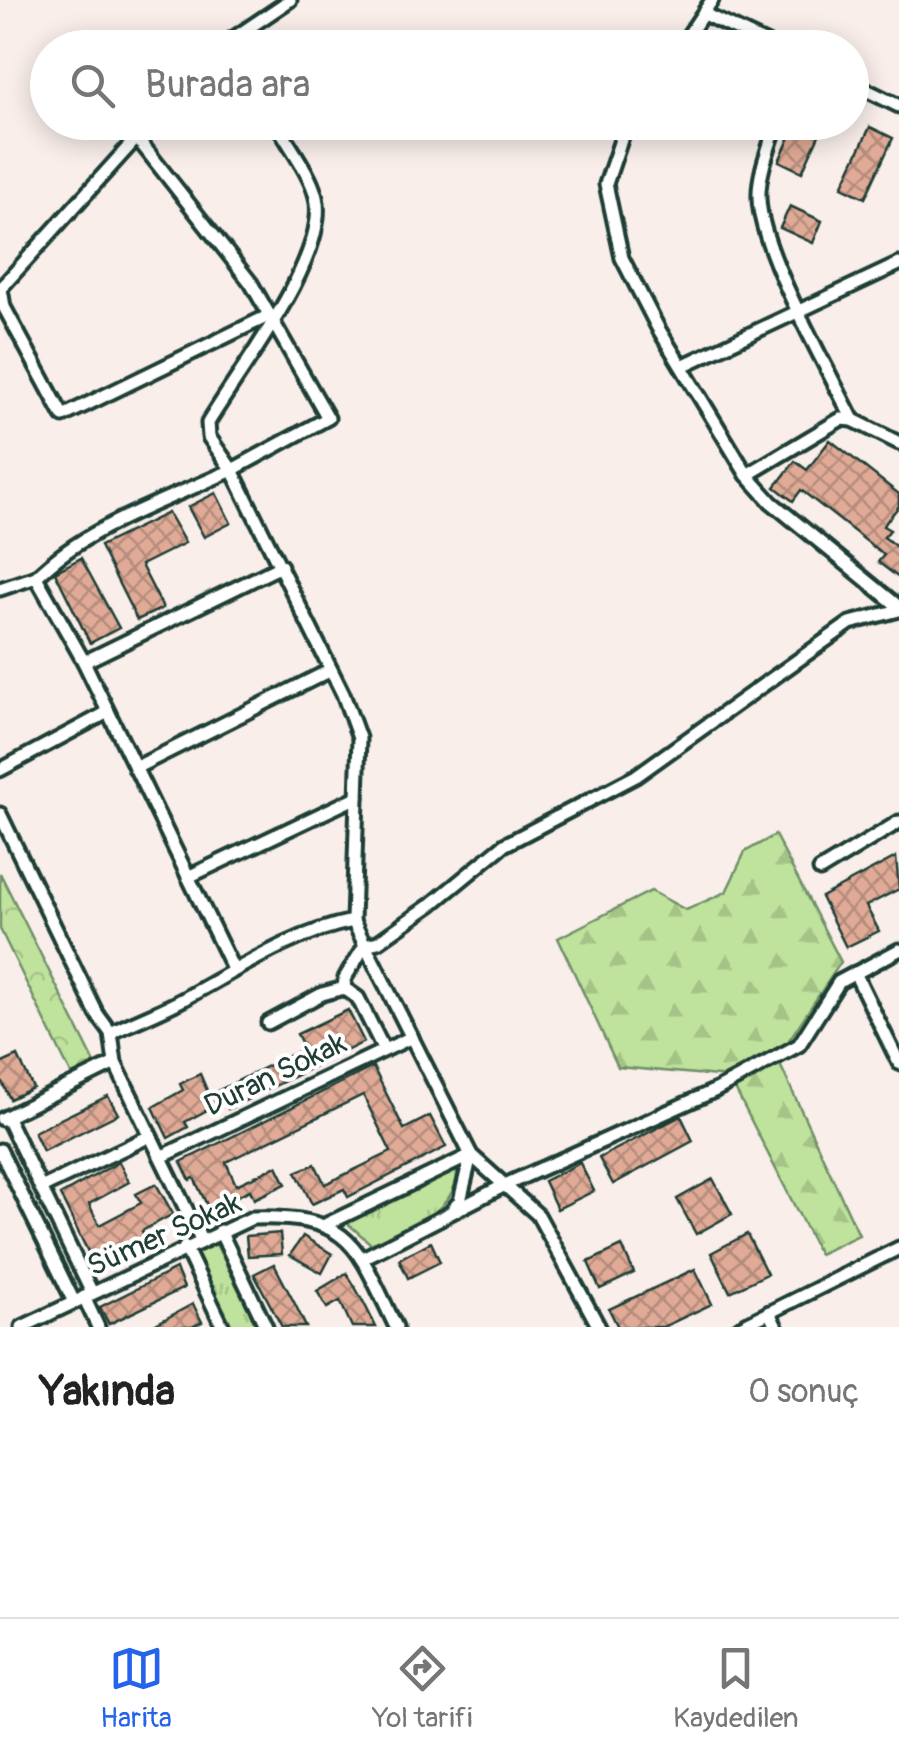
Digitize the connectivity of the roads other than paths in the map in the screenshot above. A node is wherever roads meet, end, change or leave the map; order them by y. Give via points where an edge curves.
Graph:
1 (290, 0) edge
2 (712, 0) edge
3 (704, 14) junction
4 (253, 30) edge
5 (693, 30) edge
6 (738, 30) edge
7 (869, 91) edge
8 (899, 106) edge
9 (135, 140) edge
10 (139, 140) edge
11 (286, 140) edge
12 (620, 140) edge
13 (772, 140) edge
14 (899, 264) edge
15 (0, 289) edge
16 (800, 312) junction
17 (272, 319) junction
18 (682, 366) junction
19 (854, 420) junction
20 (899, 443) edge
21 (232, 470) junction
22 (747, 475) junction
23 (280, 566) junction
24 (36, 577) junction
25 (0, 589) edge
26 (899, 608) edge
27 (84, 662) junction
28 (331, 670) junction
29 (108, 712) junction
30 (135, 768) junction
31 (0, 770) edge
32 (357, 797) junction
33 (0, 814) edge
34 (899, 822) edge
35 (820, 870) dead end
36 (188, 878) junction
37 (353, 921) junction
38 (365, 945) junction
39 (899, 950) edge
40 (233, 969) junction
41 (855, 973) junction
42 (344, 988) junction
43 (268, 1023) dead end
44 (111, 1033) junction
45 (412, 1038) junction
46 (383, 1048) junction
47 (115, 1063) junction
48 (899, 1063) edge
49 (4, 1119) edge
50 (150, 1136) junction
51 (0, 1150) edge
52 (471, 1154) junction
53 (161, 1158) junction
54 (505, 1185) junction
55 (41, 1188) junction
56 (452, 1212) junction
57 (327, 1224) junction
58 (220, 1232) junction
59 (201, 1240) junction
60 (185, 1248) junction
61 (899, 1248) edge
62 (363, 1258) junction
63 (83, 1297) junction
64 (769, 1312) junction
65 (50, 1313) junction
66 (22, 1327) edge
67 (57, 1327) edge
68 (98, 1327) edge
69 (223, 1327) edge
70 (266, 1327) edge
71 (396, 1327) edge
72 (599, 1327) edge
73 (740, 1327) edge
74 (776, 1327) edge

1 - 4 street
2 - 3 street
3 - 5 street
3 - 6 street
7 - 8 street
9 - 15 street
10 - 17 street
11 - 17 street via 316,194 317,212 314,237
12 - 18 street via 606,184 622,258
13 - 16 street via 758,196 761,220
14 - 16 street
15 - 17 street via 63,416
16 - 18 street
16 - 19 street
17 - 21 street via 208,423
17 - 21 street via 328,418
18 - 22 street
19 - 20 street
19 - 22 street via 841,419
21 - 23 street
21 - 24 street via 101,530
22 - 26 street
23 - 27 street
23 - 28 street
24 - 25 street
24 - 27 street
26 - 38 street via 850,623 636,776 504,845 432,904
27 - 29 street
28 - 30 street
28 - 32 street via 358,738
29 - 30 street
29 - 31 street
30 - 36 street
32 - 36 street
32 - 37 street
33 - 44 street
34 - 35 street
36 - 40 street
37 - 38 street
37 - 40 street
38 - 42 street
38 - 45 street
39 - 41 street
40 - 44 street
41 - 48 street
41 - 54 street via 839,982 799,1045
42 - 43 street
42 - 46 street via 358,998
44 - 47 street
45 - 46 street, Duran Sokak
45 - 52 street
46 - 53 street, Duran Sokak
47 - 49 street
47 - 50 street
49 - 55 street
50 - 53 street
50 - 55 street
51 - 63 street
52 - 54 street
52 - 56 street
52 - 57 street
53 - 59 street
54 - 56 street
54 - 72 street via 538,1215
55 - 63 street
56 - 62 street
57 - 58 street, Sümer Sokak via 252,1218
57 - 62 street
58 - 59 street, Sümer Sokak
58 - 70 street
59 - 60 street, Sümer Sokak
60 - 63 street, Sümer Sokak
60 - 69 street
61 - 64 street
62 - 71 street
63 - 65 street, Sümer Sokak
63 - 68 street
64 - 73 street
64 - 74 street
65 - 66 street, Sümer Sokak
65 - 67 street

